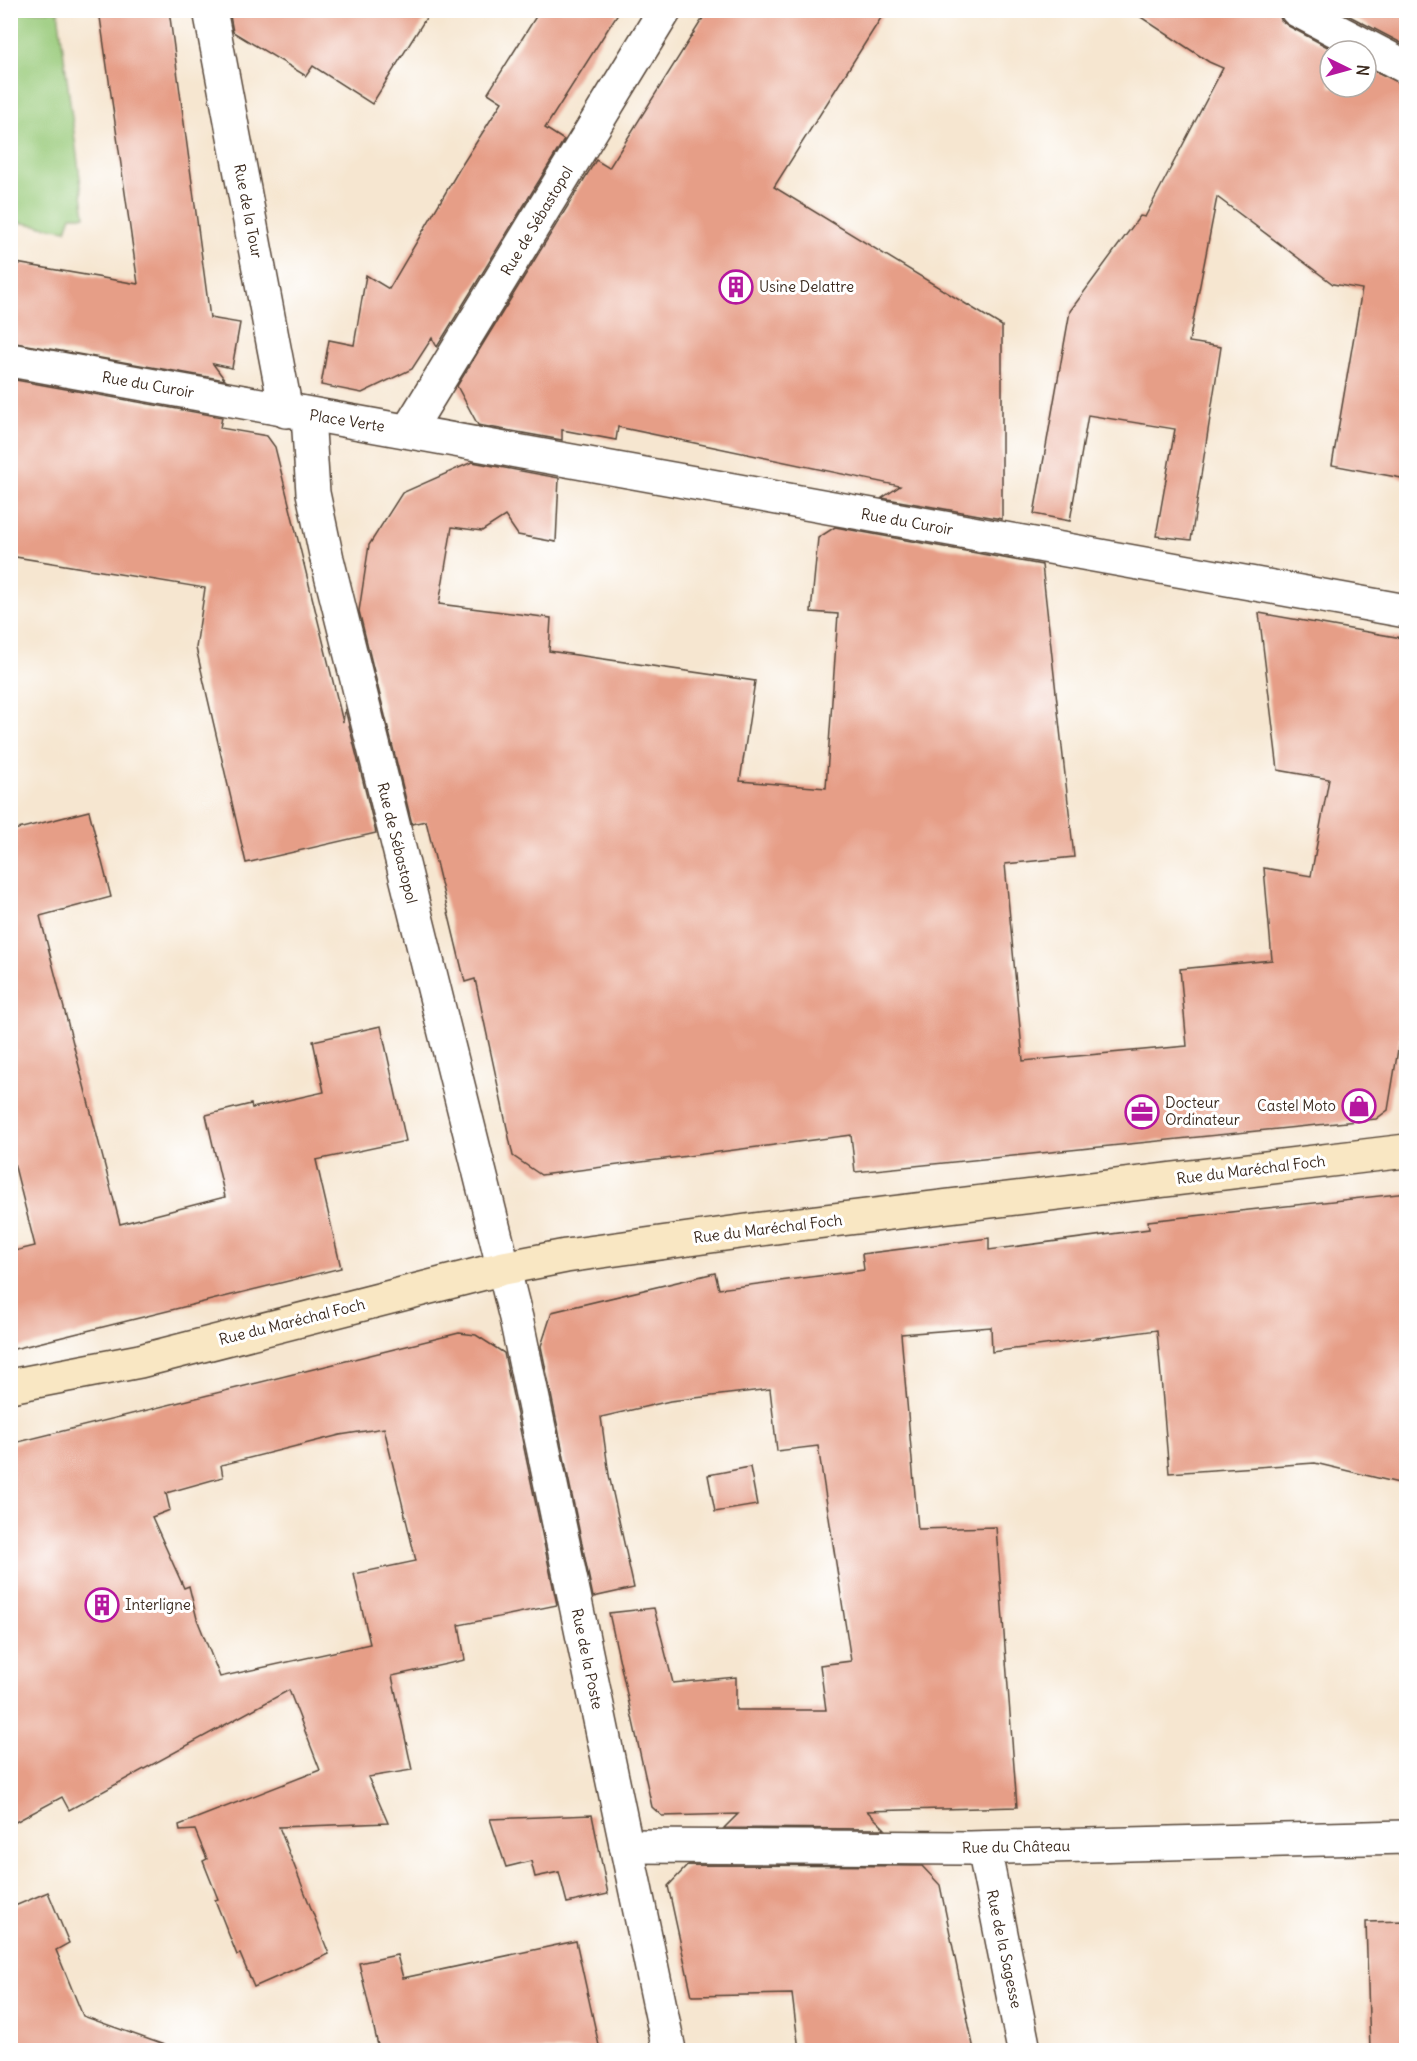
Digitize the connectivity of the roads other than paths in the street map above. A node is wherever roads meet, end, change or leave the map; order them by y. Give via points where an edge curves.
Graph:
1 (210, 10) edge
2 (665, 10) edge
3 (1297, 10) edge
4 (1407, 67) edge
5 (10, 360) edge
6 (297, 413) junction
7 (408, 432) junction
8 (1407, 611) edge
9 (1406, 1148) edge
10 (504, 1268) junction
11 (140, 1361) junction
12 (10, 1386) edge
13 (10, 1409) edge
14 (1407, 1837) edge
15 (626, 1846) junction
16 (984, 1848) junction
17 (669, 2050) edge
18 (1024, 2050) edge

1 - 6 street, Rue de la Tour
2 - 7 street, Rue de Sébastopol
3 - 4 street
5 - 6 street, Rue du Curoir
6 - 7 street, Place Verte
6 - 10 street, Rue de Sébastopol via 327,559
7 - 8 street, Rue du Curoir
9 - 10 main road, Rue du Maréchal Foch via 783,1226
10 - 11 main road, Rue du Maréchal Foch
10 - 15 street, Rue de la Poste
11 - 12 main road, Rue du Maréchal Foch
11 - 13 main road, Rue du Maréchal Foch
14 - 16 street, Rue du Château
15 - 16 street, Rue du Château
15 - 17 street, Rue de la Poste
16 - 18 street, Rue de la Sagesse

